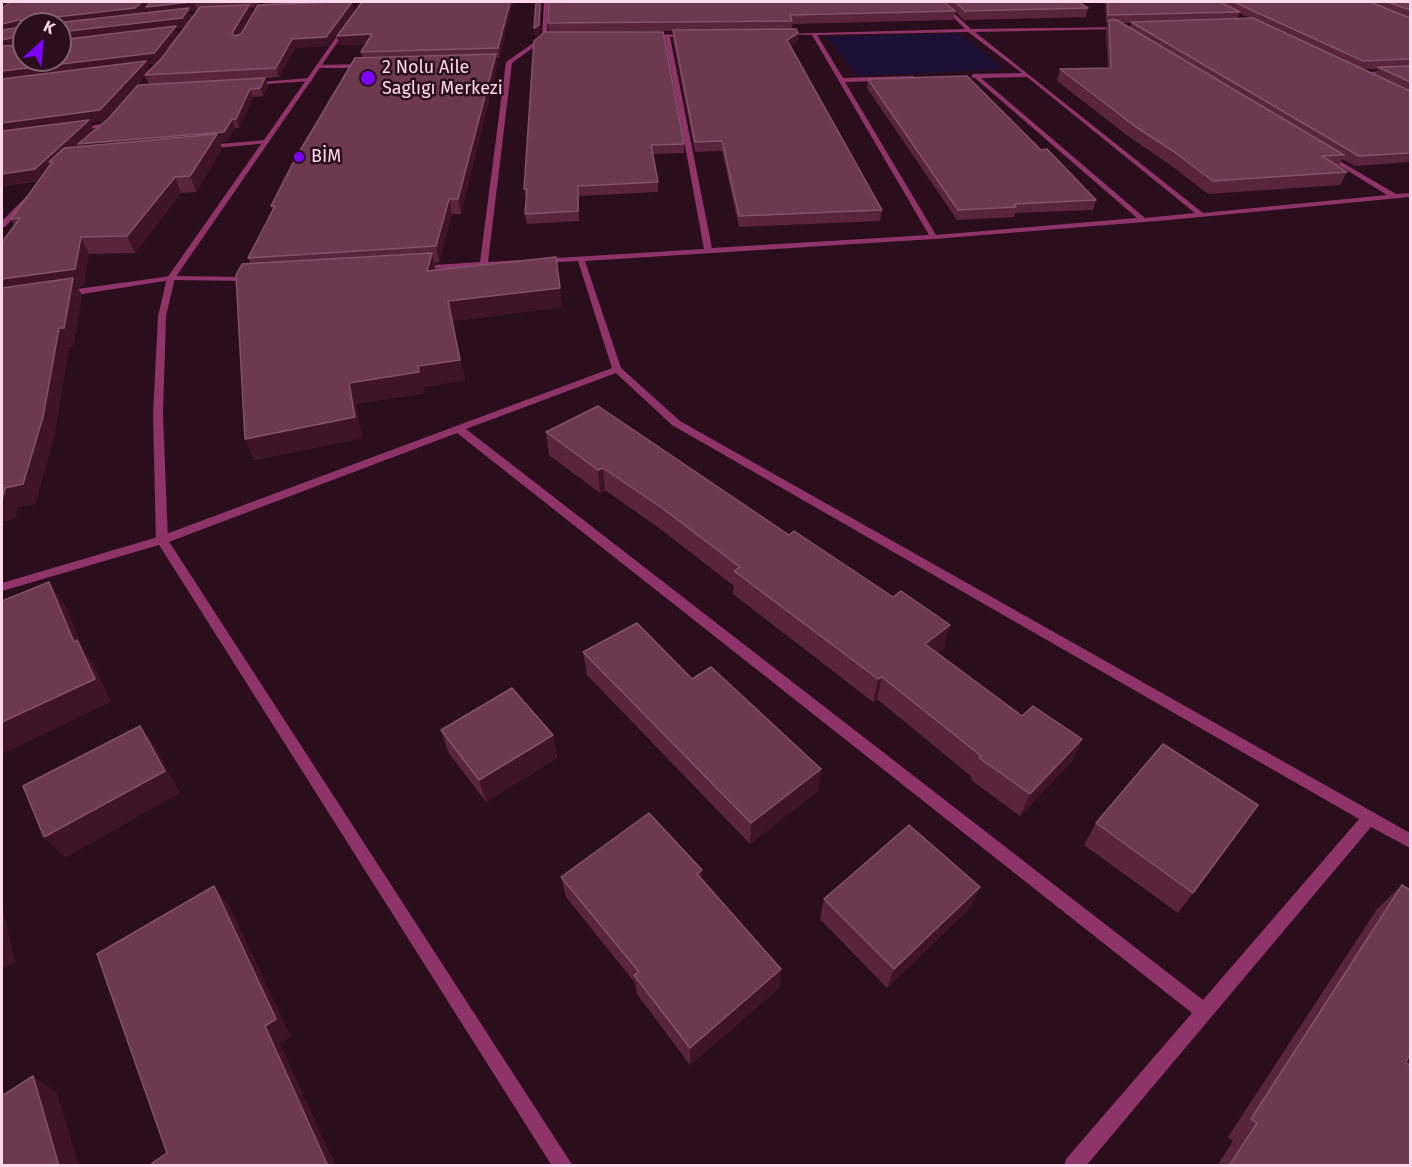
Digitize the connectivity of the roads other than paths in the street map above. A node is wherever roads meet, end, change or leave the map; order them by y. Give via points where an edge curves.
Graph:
1 (546, 2) edge
2 (940, 2) edge
3 (355, 15) edge
4 (970, 31) junction
5 (1128, 31) edge
6 (780, 34) edge
7 (814, 34) junction
8 (645, 35) edge
9 (667, 35) junction
10 (690, 35) edge
11 (544, 36) junction
12 (555, 36) edge
13 (508, 62) junction
14 (496, 63) edge
15 (377, 66) edge
16 (317, 68) junction
17 (1349, 68) edge
18 (1410, 71) edge
19 (1360, 73) junction
20 (1028, 75) junction
21 (964, 76) edge
22 (976, 76) junction
23 (919, 78) edge
24 (1370, 78) edge
25 (310, 80) junction
26 (840, 80) junction
27 (241, 84) edge
28 (115, 116) edge
29 (108, 125) junction
30 (72, 129) edge
31 (100, 132) edge
32 (266, 142) junction
33 (196, 148) edge
34 (1322, 153) edge
35 (35, 191) edge
36 (1410, 195) edge
37 (1394, 196) junction
38 (18, 207) junction
39 (2, 209) edge
40 (1202, 215) junction
41 (1142, 219) junction
42 (2, 225) edge
43 (934, 237) junction
44 (708, 250) junction
45 (581, 259) junction
46 (484, 264) junction
47 (415, 268) edge
48 (171, 278) junction
49 (266, 278) edge
50 (58, 294) edge
51 (617, 369) junction
52 (458, 428) junction
53 (162, 540) junction
54 (2, 587) edge
55 (1370, 817) junction
56 (1410, 841) edge
57 (1204, 1012) junction
58 (564, 1166) edge
59 (1072, 1166) edge

1 - 11 street
2 - 4 street
3 - 16 street
4 - 5 street
4 - 7 street
4 - 20 street
6 - 7 street
7 - 26 street
8 - 9 street
9 - 10 street
9 - 44 street
11 - 12 street
11 - 13 street
13 - 14 street
13 - 46 street
15 - 16 street
16 - 25 street
17 - 19 street
18 - 19 street
19 - 24 street
20 - 22 street
20 - 40 street
21 - 22 street
22 - 41 street
23 - 26 street
25 - 27 street
25 - 32 street
26 - 43 street
28 - 29 street
29 - 30 street
29 - 31 street
32 - 33 street
32 - 48 street
34 - 37 street
35 - 38 street
36 - 37 street
37 - 40 street
38 - 39 street
38 - 42 street
40 - 41 street
41 - 43 street
43 - 44 street
44 - 45 street
45 - 46 street
45 - 51 street
46 - 47 street
48 - 49 street
48 - 50 street
48 - 53 street via 162,316 158,415
51 - 52 street
51 - 55 street via 675,423
52 - 53 street
52 - 57 street
53 - 54 street
53 - 58 street
55 - 56 street
55 - 57 street
57 - 59 street

